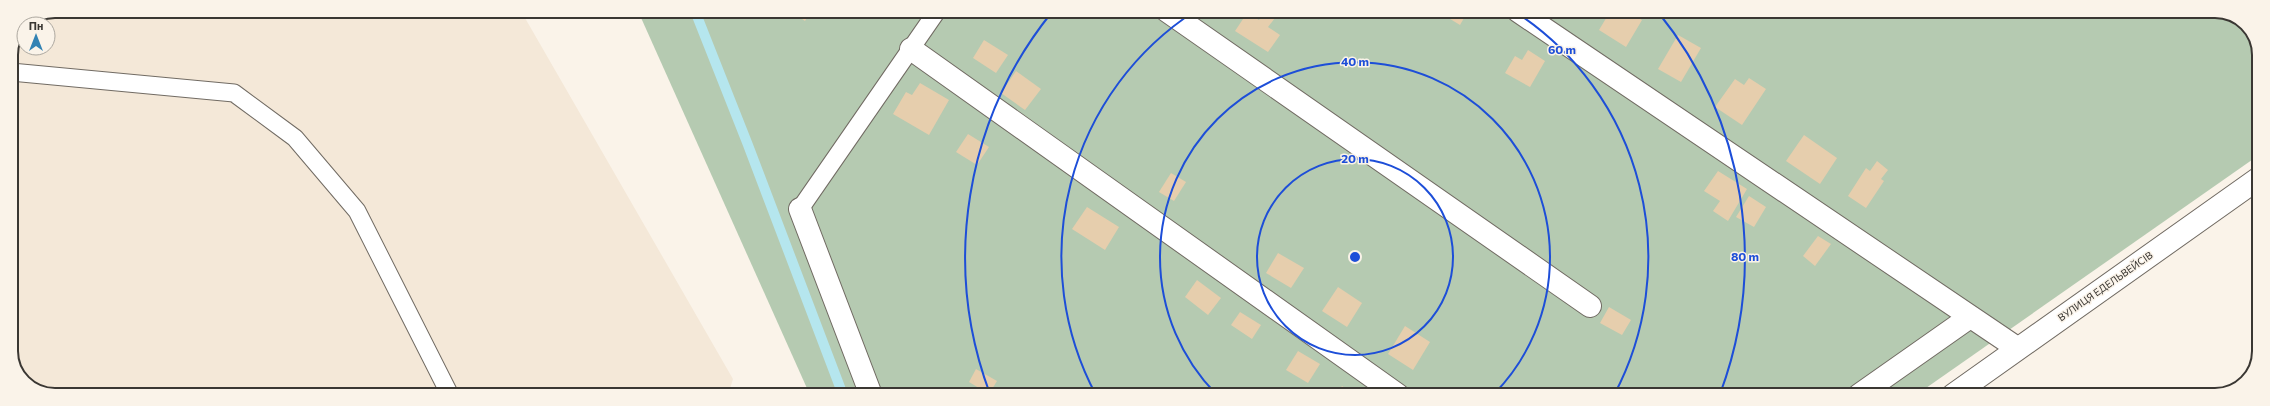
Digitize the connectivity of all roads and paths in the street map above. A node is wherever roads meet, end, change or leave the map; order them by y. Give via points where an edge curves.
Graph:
1 (932, 18) edge
2 (1177, 18) edge
3 (1528, 18) edge
4 (911, 49) junction
5 (18, 73) edge
6 (2252, 183) edge
7 (800, 209) joint
8 (1590, 306) dead end
9 (1970, 317) junction
10 (2017, 348) junction
11 (446, 388) edge
12 (868, 388) edge
13 (1388, 388) edge
14 (1869, 388) edge
15 (1963, 388) edge

1 - 4 lane
2 - 8 street
3 - 9 street
4 - 7 lane
4 - 13 street
5 - 11 lane via 234,93 296,138 357,211
6 - 10 street, ВУЛИЦЯ ЕДЕЛЬВЕЙСІВ
7 - 12 street
9 - 10 street
9 - 14 street
10 - 15 street, ВУЛИЦЯ ЕДЕЛЬВЕЙСІВ

